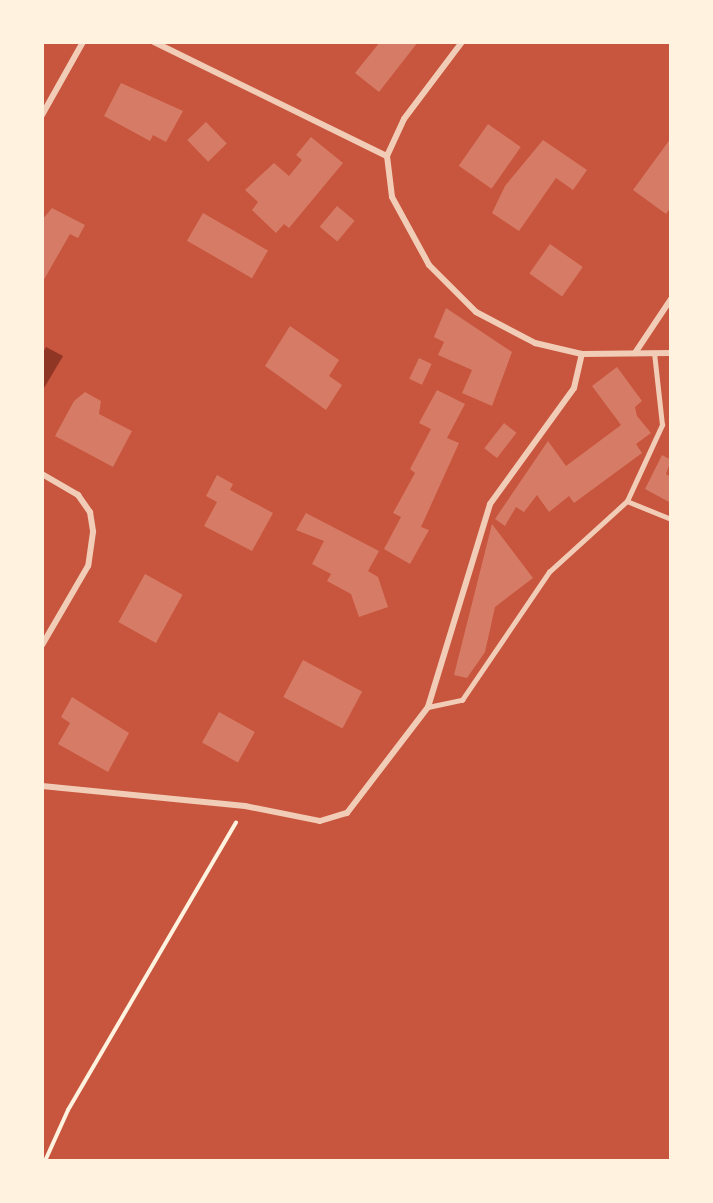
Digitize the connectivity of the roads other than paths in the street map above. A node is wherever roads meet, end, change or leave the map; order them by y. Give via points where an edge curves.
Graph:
1 (83, 42) edge
2 (154, 42) edge
3 (462, 42) edge
4 (42, 115) edge
5 (387, 156) junction
6 (671, 299) edge
7 (654, 352) junction
8 (635, 353) junction
9 (671, 353) edge
10 (582, 354) junction
11 (42, 474) edge
12 (627, 501) junction
13 (671, 519) edge
14 (42, 645) edge
15 (428, 707) junction
16 (42, 786) edge

1 - 4 street
2 - 5 street
3 - 5 street via 404,119
5 - 10 street via 392,197 429,265 476,312 535,343
6 - 8 street
7 - 8 street
7 - 9 street
7 - 12 lane via 662,424
8 - 10 street
10 - 15 street via 574,388 490,504
11 - 14 street via 78,495 90,512 93,532 87,566
12 - 13 lane
12 - 15 lane via 549,572 462,700
15 - 16 street via 347,813 320,821 245,806

